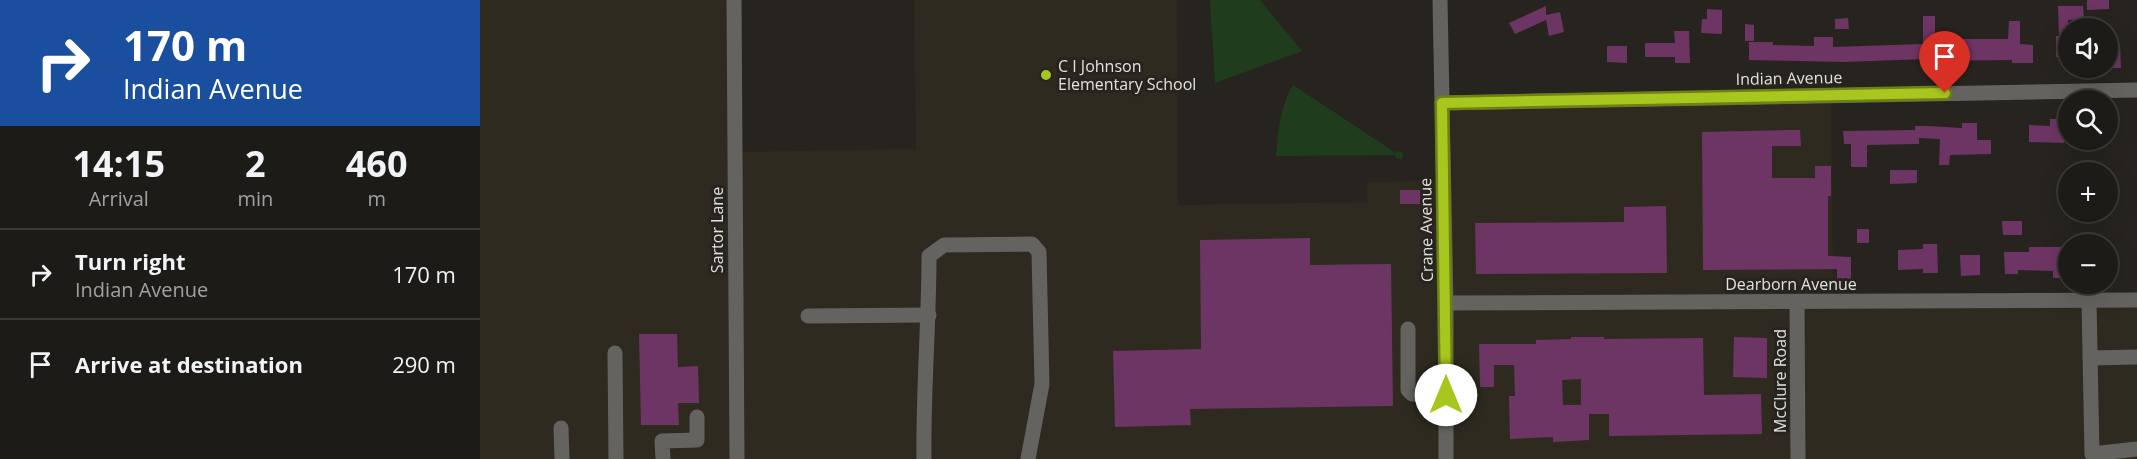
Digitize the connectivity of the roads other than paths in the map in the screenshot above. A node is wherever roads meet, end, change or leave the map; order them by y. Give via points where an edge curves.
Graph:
1 (734, 0) edge
2 (1440, 0) edge
3 (2137, 90) edge
4 (1442, 103) junction
5 (2137, 300) edge
6 (2089, 301) junction
7 (1797, 302) junction
8 (1446, 303) junction
9 (929, 315) junction
10 (808, 316) dead end
11 (1408, 329) dead end
12 (615, 353) dead end
13 (2137, 357) edge
14 (2090, 358) junction
15 (1446, 395) junction
16 (697, 417) dead end
17 (561, 428) dead end
18 (2137, 449) edge
19 (2090, 457) edge
20 (562, 459) edge
21 (616, 459) edge
22 (663, 459) edge
23 (736, 459) edge
24 (924, 459) edge
25 (1028, 459) edge
26 (1446, 459) edge
27 (1798, 459) edge

1 - 23 street, Sartor Lane
2 - 4 street, Crane Avenue
3 - 4 street, Indian Avenue
4 - 8 street, Crane Avenue
5 - 6 street, Dearborn Avenue
6 - 7 street, Dearborn Avenue
6 - 14 street
7 - 8 street, Dearborn Avenue
7 - 27 street, McClure Road
8 - 15 street, Crane Avenue
9 - 10 street
9 - 24 street
9 - 25 street via 929,256 938,248 1032,244 1038,252 1042,384
11 - 15 street via 1408,390 1412,394
12 - 21 street
13 - 14 street
14 - 19 street
15 - 26 street, Crane Avenue
16 - 22 street via 698,440 662,441
17 - 20 street
18 - 19 street

